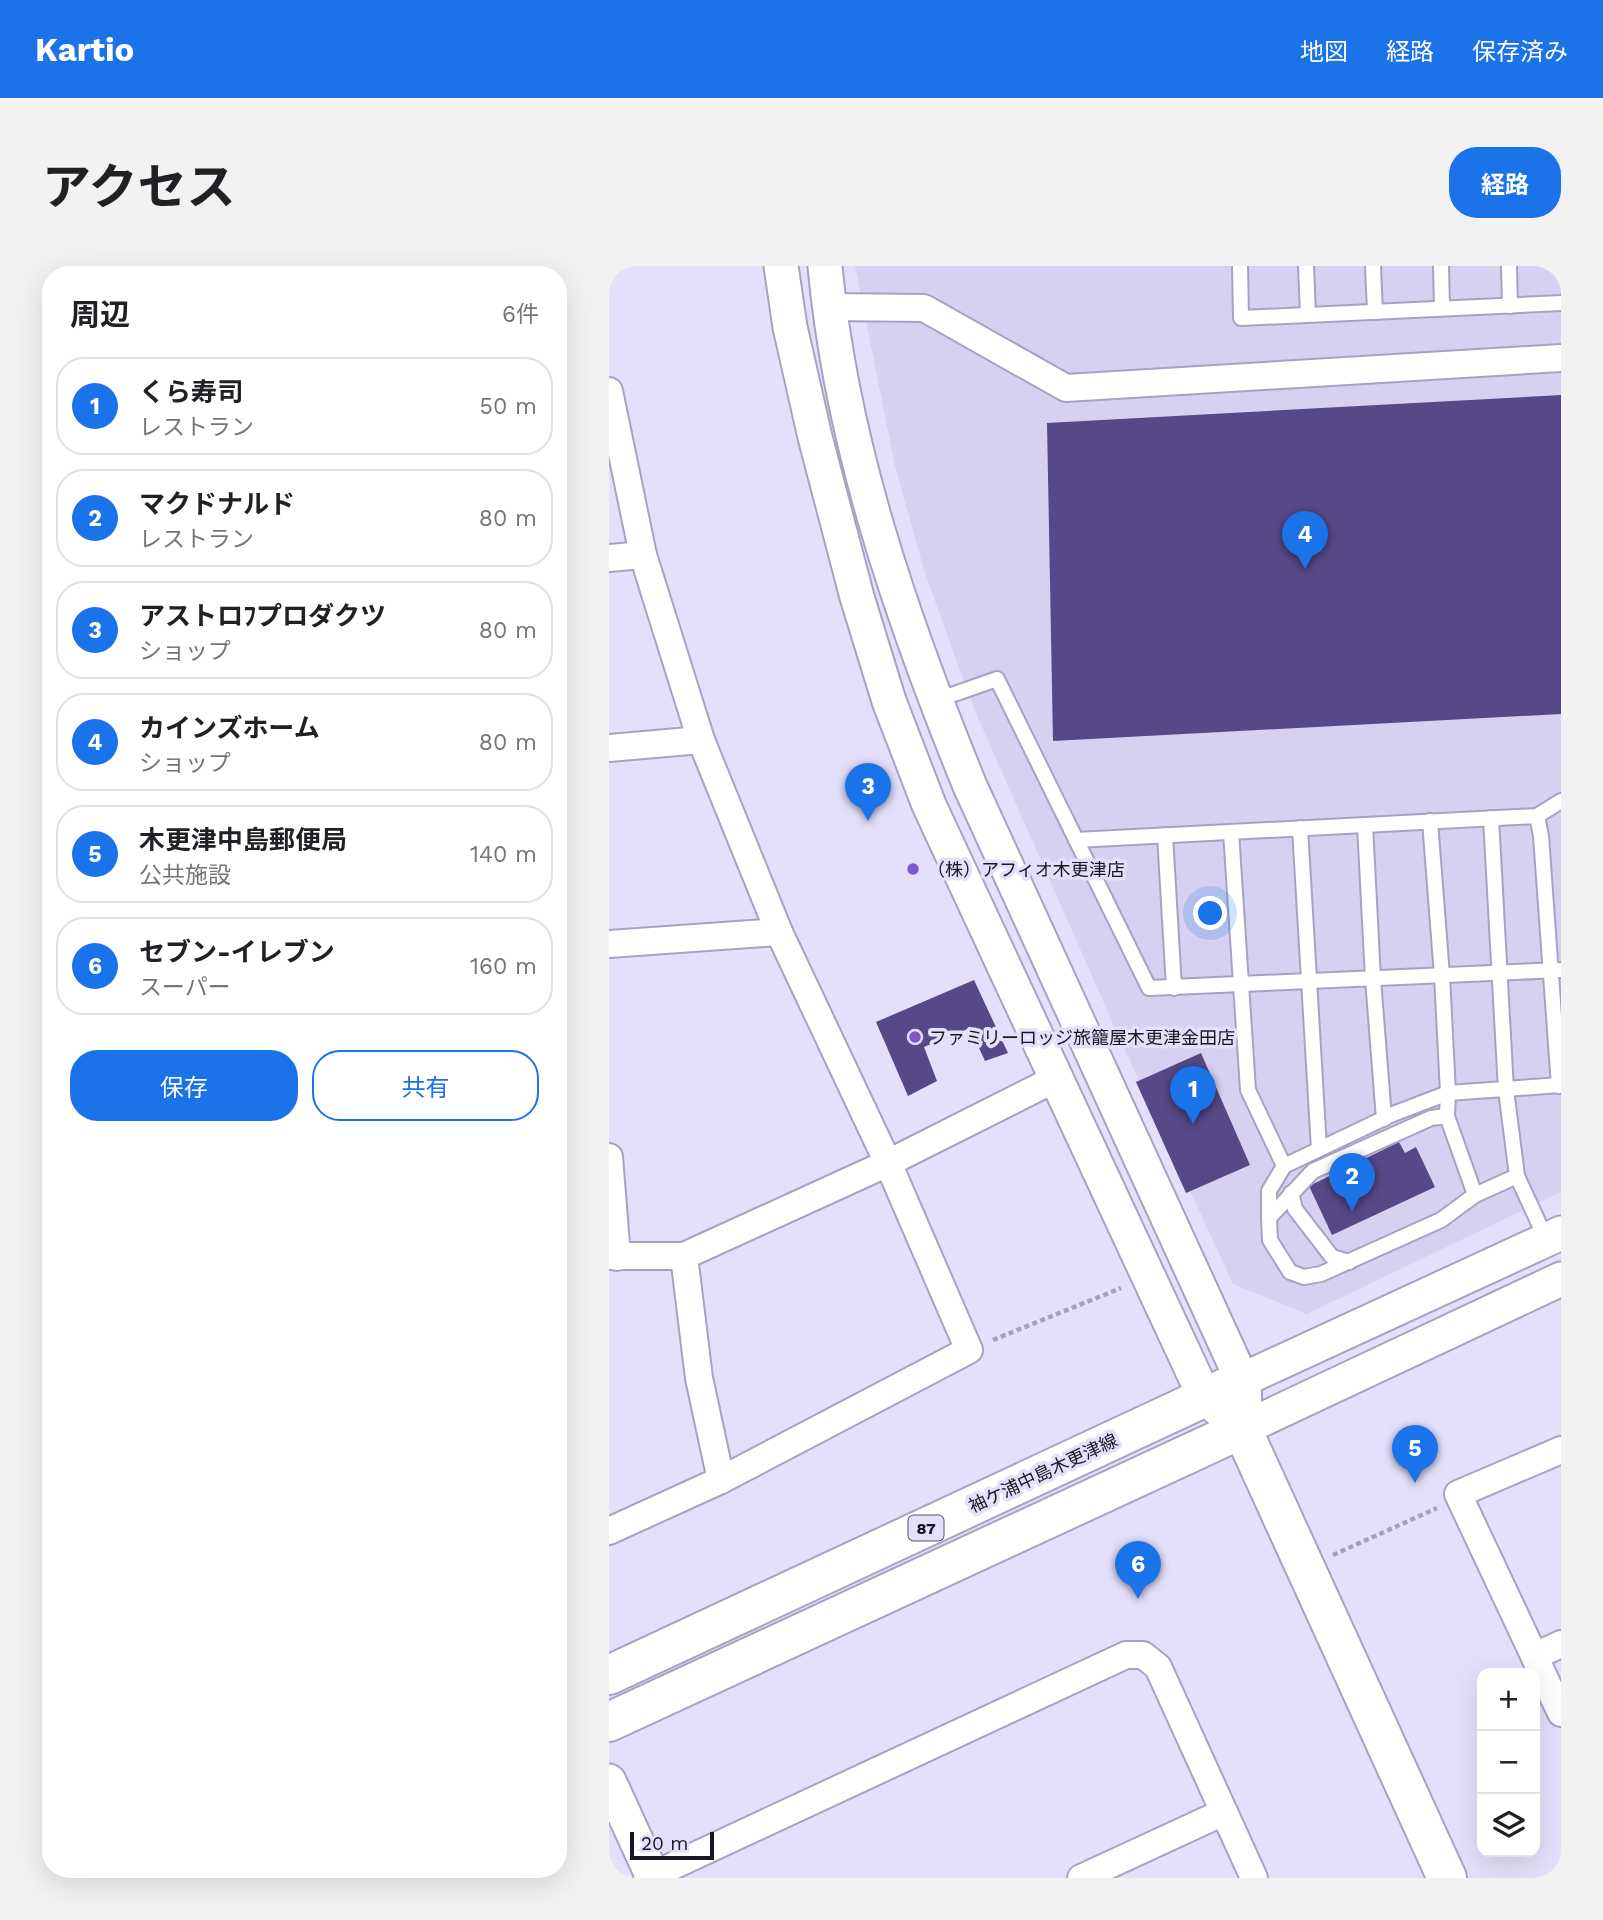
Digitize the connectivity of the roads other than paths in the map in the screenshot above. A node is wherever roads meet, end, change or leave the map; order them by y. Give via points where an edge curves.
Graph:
1 (781, 266) edge
2 (825, 266) edge
3 (1240, 266) edge
4 (1306, 266) edge
5 (1373, 266) edge
6 (1441, 266) edge
7 (1509, 266) edge
8 (1561, 303) edge
9 (829, 306) junction
10 (1510, 306) junction
11 (1443, 308) junction
12 (1374, 312) junction
13 (1308, 314) junction
14 (1561, 358) edge
15 (609, 391) edge
16 (643, 555) junction
17 (609, 558) edge
18 (936, 701) junction
19 (701, 740) junction
20 (609, 748) edge
21 (1561, 801) edge
22 (1537, 816) junction
23 (1491, 818) junction
24 (1430, 821) junction
25 (1365, 825) junction
26 (1300, 828) junction
27 (1231, 832) junction
28 (1165, 835) junction
29 (1076, 840) junction
30 (779, 932) junction
31 (609, 944) edge
32 (1557, 971) edge
33 (1498, 973) junction
34 (1442, 976) junction
35 (1373, 979) junction
36 (1308, 982) junction
37 (1241, 985) junction
38 (1174, 988) junction
39 (1057, 1078) junction
40 (1560, 1085) edge
41 (1506, 1090) junction
42 (1448, 1093) junction
43 (1447, 1116) junction
44 (1384, 1119) junction
45 (1319, 1149) junction
46 (609, 1157) edge
47 (888, 1163) junction
48 (1284, 1166) junction
49 (1517, 1177) junction
50 (1291, 1193) junction
51 (1475, 1195) junction
52 (1269, 1218) junction
53 (1553, 1236) edge
54 (613, 1256) edge
55 (684, 1256) junction
56 (1349, 1262) junction
57 (1561, 1279) edge
58 (1242, 1380) junction
59 (1205, 1398) junction
60 (1243, 1429) junction
61 (1561, 1450) edge
62 (721, 1480) junction
63 (609, 1531) edge
64 (1561, 1644) edge
65 (1535, 1656) junction
66 (609, 1675) edge
67 (1561, 1713) edge
68 (609, 1722) edge
69 (609, 1781) edge
70 (1224, 1812) junction
71 (649, 1877) edge
72 (1081, 1878) edge
73 (1254, 1878) edge
74 (1447, 1878) edge

1 - 39 street via 815,437 889,701 929,805
2 - 9 street
3 - 13 lane via 1241,318
4 - 13 lane
5 - 12 lane
6 - 11 lane
7 - 10 lane
8 - 10 lane
9 - 14 street via 924,308 1066,388
9 - 18 street via 846,403 888,565
10 - 11 lane
11 - 12 lane
12 - 13 lane
15 - 16 street
16 - 17 street
16 - 19 street
18 - 29 lane via 997,679
18 - 58 street via 970,786
19 - 20 street
19 - 30 street
21 - 22 lane
22 - 23 lane
22 - 32 lane
23 - 24 lane
23 - 33 lane
24 - 25 lane
24 - 34 lane
25 - 26 lane
25 - 35 lane
26 - 27 lane
26 - 36 lane
27 - 28 lane
27 - 37 lane
28 - 29 lane
28 - 38 lane
29 - 38 lane via 1149,989
30 - 31 street
30 - 47 street
32 - 33 lane
32 - 40 lane
33 - 34 lane
33 - 41 lane
34 - 35 lane
34 - 42 lane
35 - 36 lane
35 - 44 lane
36 - 37 lane
36 - 45 lane
37 - 38 lane
37 - 48 lane via 1248,1090
39 - 47 street
39 - 59 street
40 - 41 lane
41 - 42 lane
41 - 49 lane
42 - 43 lane
42 - 44 lane
43 - 50 lane via 1431,1118 1313,1171
43 - 51 lane
44 - 45 lane
45 - 48 lane
46 - 54 street
47 - 55 street
47 - 62 street via 969,1350
48 - 52 lane via 1269,1191
49 - 51 lane
49 - 53 lane
50 - 52 lane
50 - 56 lane via 1295,1209 1332,1257
51 - 56 lane via 1441,1220
52 - 56 lane via 1270,1240 1290,1272 1304,1277 1321,1275
53 - 58 street
54 - 55 street
55 - 62 street via 699,1378
57 - 60 street
58 - 59 main road, 袖ケ浦中島木更津線 / 87
58 - 60 main road
59 - 60 street
59 - 66 main road, 袖ケ浦中島木更津線 / 87
60 - 68 main road, 87
60 - 74 main road
61 - 65 street via 1458,1494
62 - 63 street
64 - 65 street
65 - 67 street
69 - 71 street
70 - 71 street via 1159,1667 1143,1655 1126,1655
70 - 72 street
70 - 73 street

